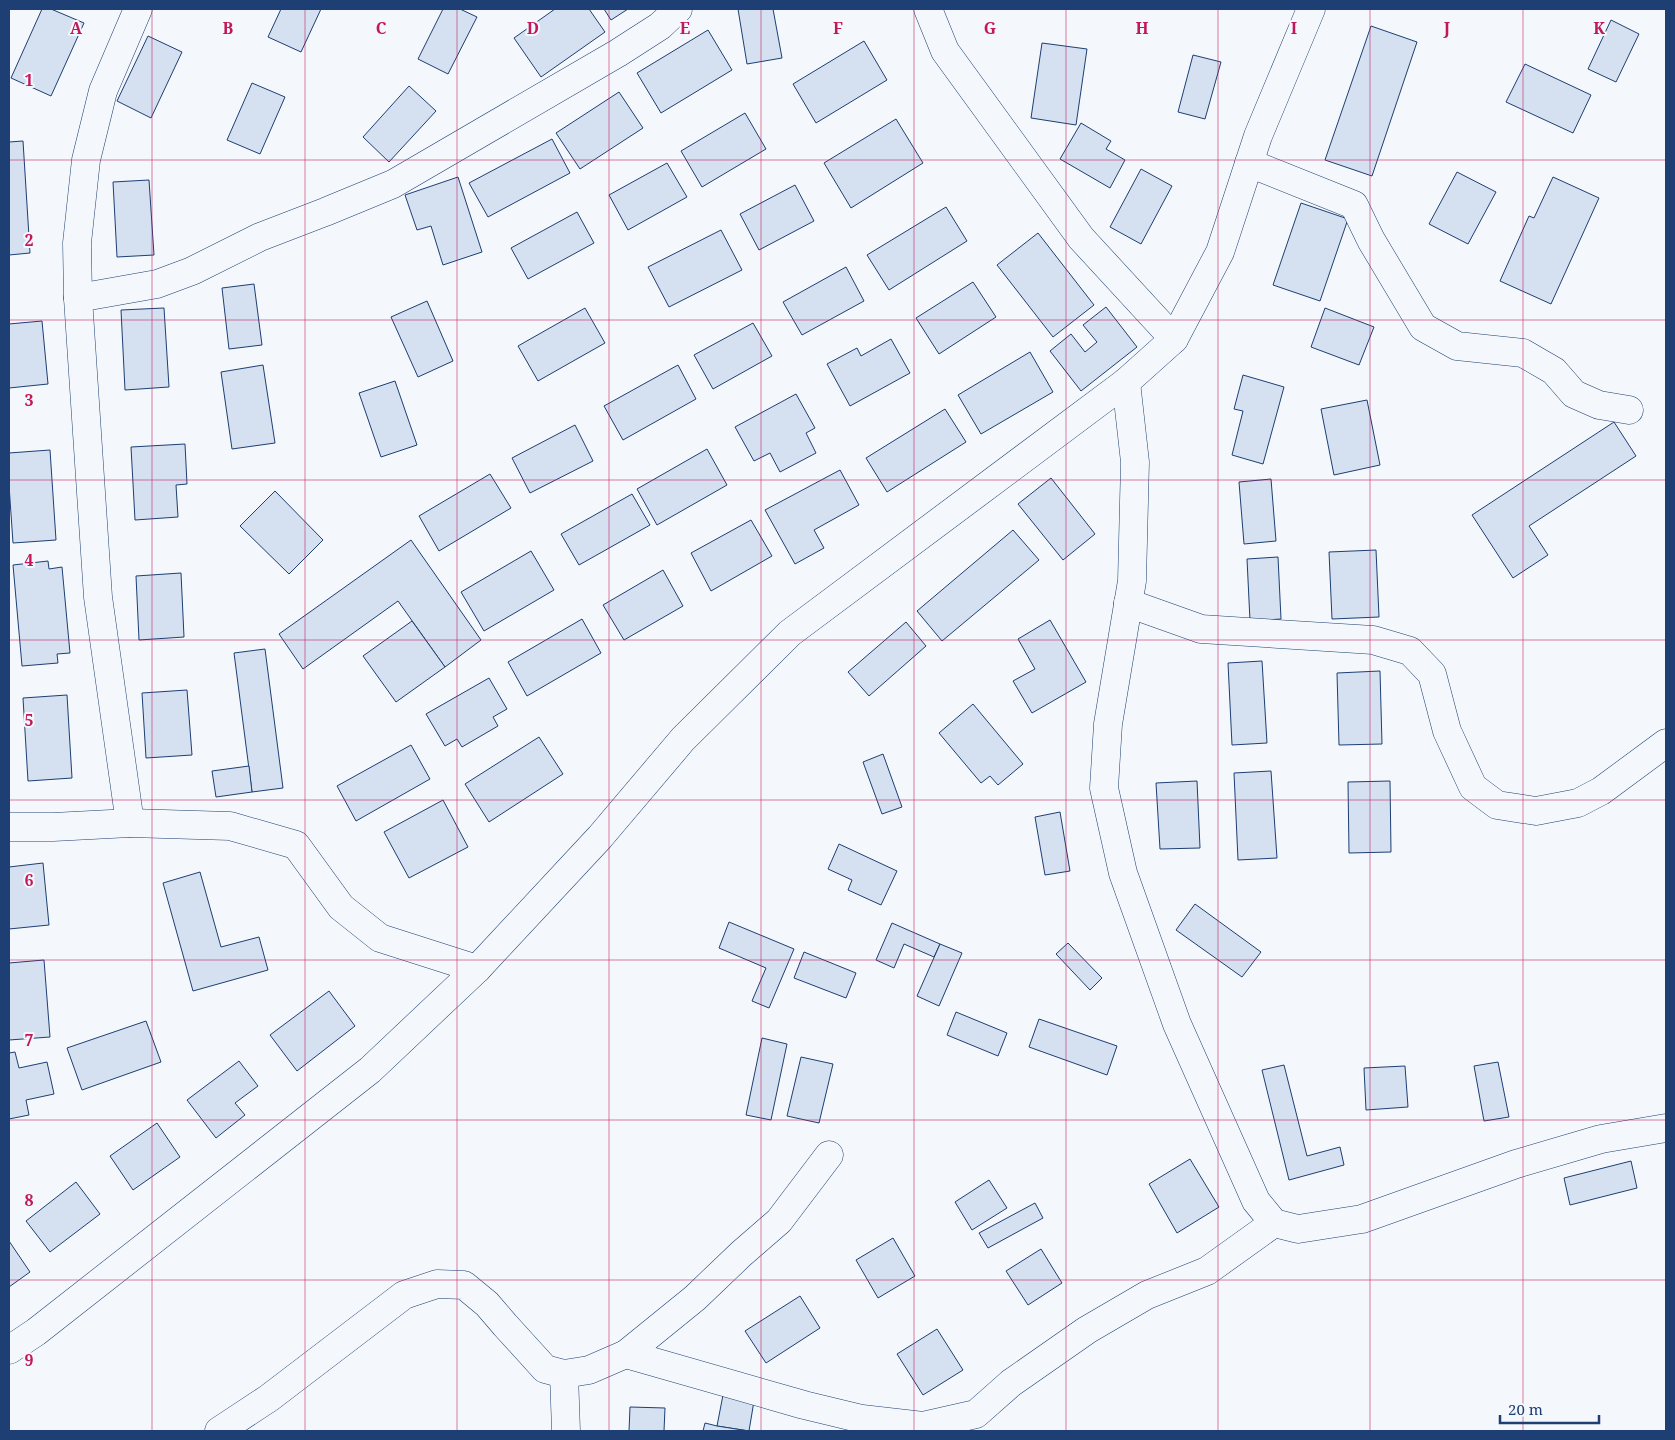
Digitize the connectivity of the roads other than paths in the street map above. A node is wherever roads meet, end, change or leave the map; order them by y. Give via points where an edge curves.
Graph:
1 (138, 9) edge
2 (678, 9) edge
3 (928, 9) edge
4 (1311, 9) edge
5 (1249, 164) junction
6 (78, 298) junction
7 (1174, 339) junction
8 (1126, 382) junction
9 (1629, 410) dead end
10 (1128, 603) junction
11 (1666, 743) edge
12 (130, 823) junction
13 (9, 827) edge
14 (478, 969) junction
15 (1666, 1128) edge
16 (829, 1155) dead end
17 (1274, 1223) junction
18 (9, 1350) edge
19 (626, 1354) junction
20 (564, 1374) junction
21 (995, 1397) junction
22 (219, 1431) edge
23 (566, 1431) edge
24 (986, 1431) edge

1 - 6 street via 103,91 86,160 77,243
2 - 6 street via 660,26 618,53 392,184 260,237 166,281
3 - 7 street via 945,51 1082,238
4 - 5 street
5 - 7 street via 1220,252
5 - 9 street via 1354,205 1423,327 1457,346 1523,353 1554,371 1574,394 1599,405
6 - 12 street via 98,596
7 - 8 street
8 - 10 street via 1135,462 1132,581
8 - 14 street via 790,633 683,738 600,837
10 - 11 street via 1201,629 1373,640 1410,651 1432,674 1447,731 1474,787 1497,805 1536,811 1578,803 1601,791
10 - 17 street via 1108,724 1104,788 1123,873 1177,1024 1256,1201
12 - 13 street
12 - 14 street via 230,826 296,845 341,907 380,938
14 - 18 street via 370,1070
15 - 17 street via 1601,1139 1516,1164 1362,1219 1298,1229
16 - 19 street via 779,1221 695,1298
17 - 21 street via 1207,1270 1147,1295 1087,1330
19 - 20 street via 590,1370
19 - 21 street via 862,1419 923,1426 976,1414
20 - 22 street via 545,1369 488,1304 464,1285 437,1284 404,1295 269,1398
20 - 23 street
21 - 24 street

